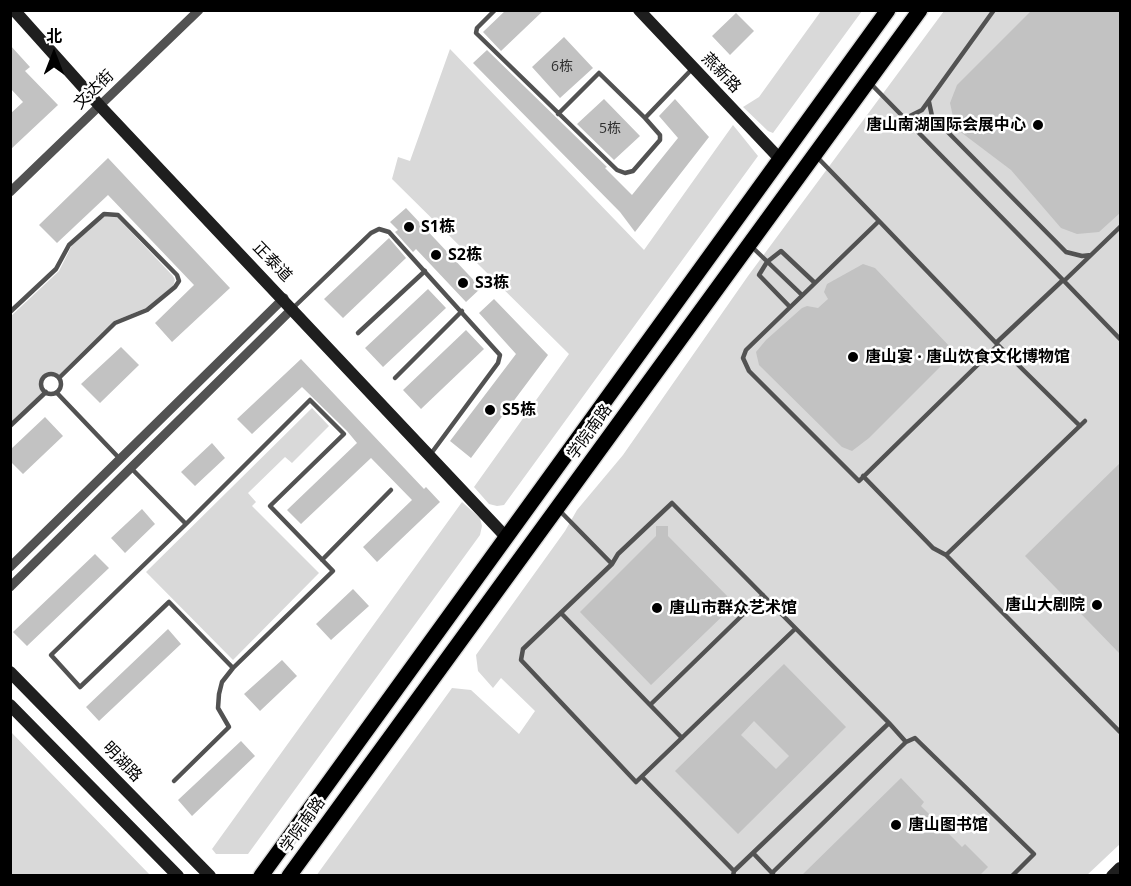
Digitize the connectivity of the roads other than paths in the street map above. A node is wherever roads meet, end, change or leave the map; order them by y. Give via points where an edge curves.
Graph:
1 (14, 10) edge
2 (199, 10) edge
3 (495, 10) edge
4 (639, 10) edge
5 (888, 10) edge
6 (920, 10) edge
7 (994, 10) edge
8 (693, 68) junction
9 (869, 82) junction
10 (929, 102) junction
11 (100, 106) junction
12 (558, 114) junction
13 (645, 118) junction
14 (906, 118) junction
15 (815, 155) junction
16 (779, 158) junction
17 (10, 192) edge
18 (879, 221) junction
19 (1120, 227) edge
20 (749, 244) junction
21 (1090, 255) junction
22 (768, 262) junction
23 (425, 271) junction
24 (1064, 280) junction
25 (815, 283) junction
26 (802, 295) junction
27 (284, 298) junction
28 (790, 307) junction
29 (293, 308) junction
30 (462, 311) junction
31 (10, 312) edge
32 (358, 333) dead end
33 (1120, 339) edge
34 (997, 344) junction
35 (59, 378) junction
36 (394, 378) dead end
37 (46, 392) junction
38 (57, 393) junction
39 (1085, 421) dead end
40 (10, 426) edge
41 (1080, 426) junction
42 (430, 455) junction
43 (120, 459) junction
44 (131, 468) junction
45 (863, 476) junction
46 (391, 490) dead end
47 (556, 507) junction
48 (186, 524) junction
49 (506, 537) junction
50 (946, 555) junction
51 (322, 560) junction
52 (612, 564) junction
53 (10, 567) edge
54 (10, 587) edge
55 (763, 595) junction
56 (561, 613) junction
57 (795, 629) junction
58 (233, 668) junction
59 (10, 672) edge
60 (10, 705) edge
61 (650, 705) junction
62 (889, 723) junction
63 (1120, 732) edge
64 (682, 738) junction
65 (906, 742) junction
66 (642, 777) junction
67 (174, 781) dead end
68 (754, 854) junction
69 (1120, 868) edge
70 (734, 873) edge
71 (774, 874) edge
72 (178, 876) edge
73 (210, 876) edge
74 (261, 876) edge
75 (289, 876) edge
76 (1012, 876) edge
77 (1112, 876) edge

1 - 11 street, 正泰道
2 - 11 street, 文达街
3 - 12 lane via 476,33
4 - 8 street, 燕新路
5 - 16 main road, 学院南路
6 - 9 main road, 学院南路
7 - 10 lane
8 - 13 lane
8 - 16 street, 燕新路
9 - 14 lane
9 - 15 main road, 学院南路
10 - 14 lane
10 - 21 lane via 932,116 1066,252
11 - 17 street, 文达街
11 - 27 street, 正泰道
12 - 13 lane via 599,74
12 - 13 lane via 617,170 625,173 633,171 660,140
14 - 24 lane
15 - 18 lane
15 - 20 main road, 学院南路
16 - 49 main road, 学院南路
18 - 25 lane
18 - 34 lane
19 - 21 lane
20 - 22 lane
20 - 47 main road, 学院南路
21 - 24 lane
22 - 25 lane via 781,251
22 - 26 lane
22 - 28 lane via 759,275
23 - 29 lane via 389,232 379,230 371,233
23 - 30 lane
23 - 32 lane
24 - 33 lane
24 - 34 lane
25 - 26 lane
26 - 28 lane
27 - 29 street, 正泰道
27 - 43 street
28 - 45 lane via 746,350 743,358 749,371 859,481
29 - 42 street, 正泰道
29 - 44 street
30 - 36 lane
30 - 42 lane via 500,355
31 - 35 lane via 56,269 69,245 104,214 118,215 177,275 175,287 147,310 115,323
34 - 41 lane
34 - 45 lane
35 - 37 lane via 45,377 42,385
35 - 38 lane via 61,387
37 - 38 lane
37 - 40 lane
38 - 43 lane
39 - 41 lane
41 - 50 lane
42 - 49 street, 正泰道
43 - 53 street
44 - 48 lane
44 - 54 street
45 - 50 lane via 933,548
46 - 51 lane
47 - 52 lane
47 - 75 main road, 学院南路
48 - 51 lane via 310,400 344,434 270,506
48 - 58 lane via 51,655 80,687 169,602
49 - 74 main road, 学院南路
50 - 63 lane
51 - 58 lane via 333,571
52 - 55 lane via 672,503
52 - 56 lane
55 - 57 lane
55 - 61 lane
56 - 61 lane
56 - 66 lane via 523,649 520,660 636,782
57 - 62 lane
57 - 64 lane
58 - 67 lane via 222,682 218,708 229,727
59 - 73 street, 明湖路
60 - 72 street
61 - 64 lane
62 - 65 lane
62 - 68 lane
64 - 66 lane
65 - 71 lane
65 - 76 lane via 920,740 1034,855
66 - 70 lane
68 - 70 lane
68 - 71 lane
69 - 77 street

